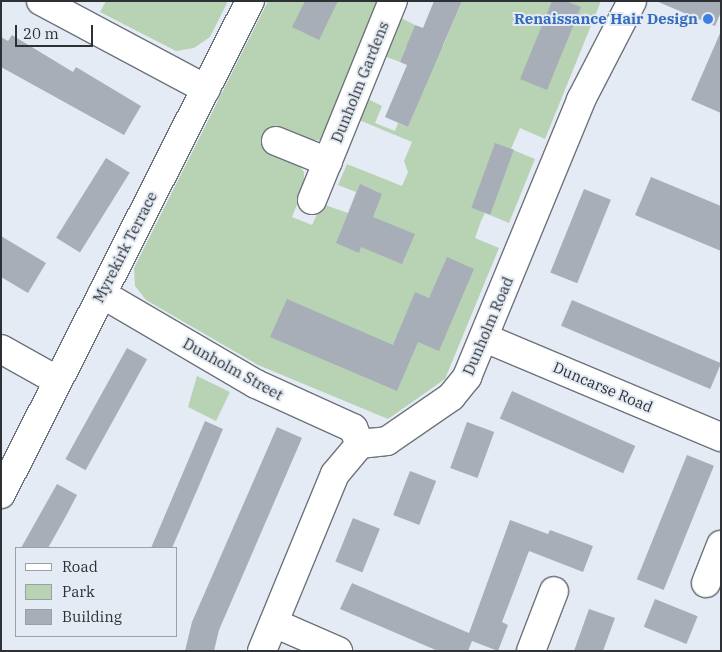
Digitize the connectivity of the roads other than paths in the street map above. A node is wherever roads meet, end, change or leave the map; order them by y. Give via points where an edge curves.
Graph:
1 (41, 1) edge
2 (250, 1) edge
3 (393, 1) edge
4 (632, 1) edge
5 (206, 89) junction
6 (276, 141) dead end
7 (328, 162) junction
8 (312, 200) dead end
9 (102, 294) junction
10 (484, 338) junction
11 (1, 348) edge
12 (58, 382) junction
13 (721, 437) edge
14 (360, 444) junction
15 (1, 494) edge
16 (721, 545) edge
17 (706, 583) dead end
18 (554, 591) dead end
19 (274, 623) junction
20 (262, 651) edge
21 (338, 651) edge
22 (531, 651) edge

1 - 5 street
2 - 5 street, Myrekirk Terrace
3 - 7 street, Dunholm Gardens
4 - 10 street, Dunholm Road via 581,100
5 - 9 street, Myrekirk Terrace
6 - 7 street, Dunholm Gardens
7 - 8 street, Dunholm Gardens
9 - 12 street, Myrekirk Terrace
9 - 14 street, Dunholm Street via 256,384 353,428
10 - 13 street, Duncarse Road
10 - 14 street, Dunholm Road via 467,378 451,397 387,441
11 - 12 street
12 - 15 street, Myrekirk Terrace
14 - 19 street via 335,474
16 - 17 street
18 - 22 street
19 - 20 street
19 - 21 street

